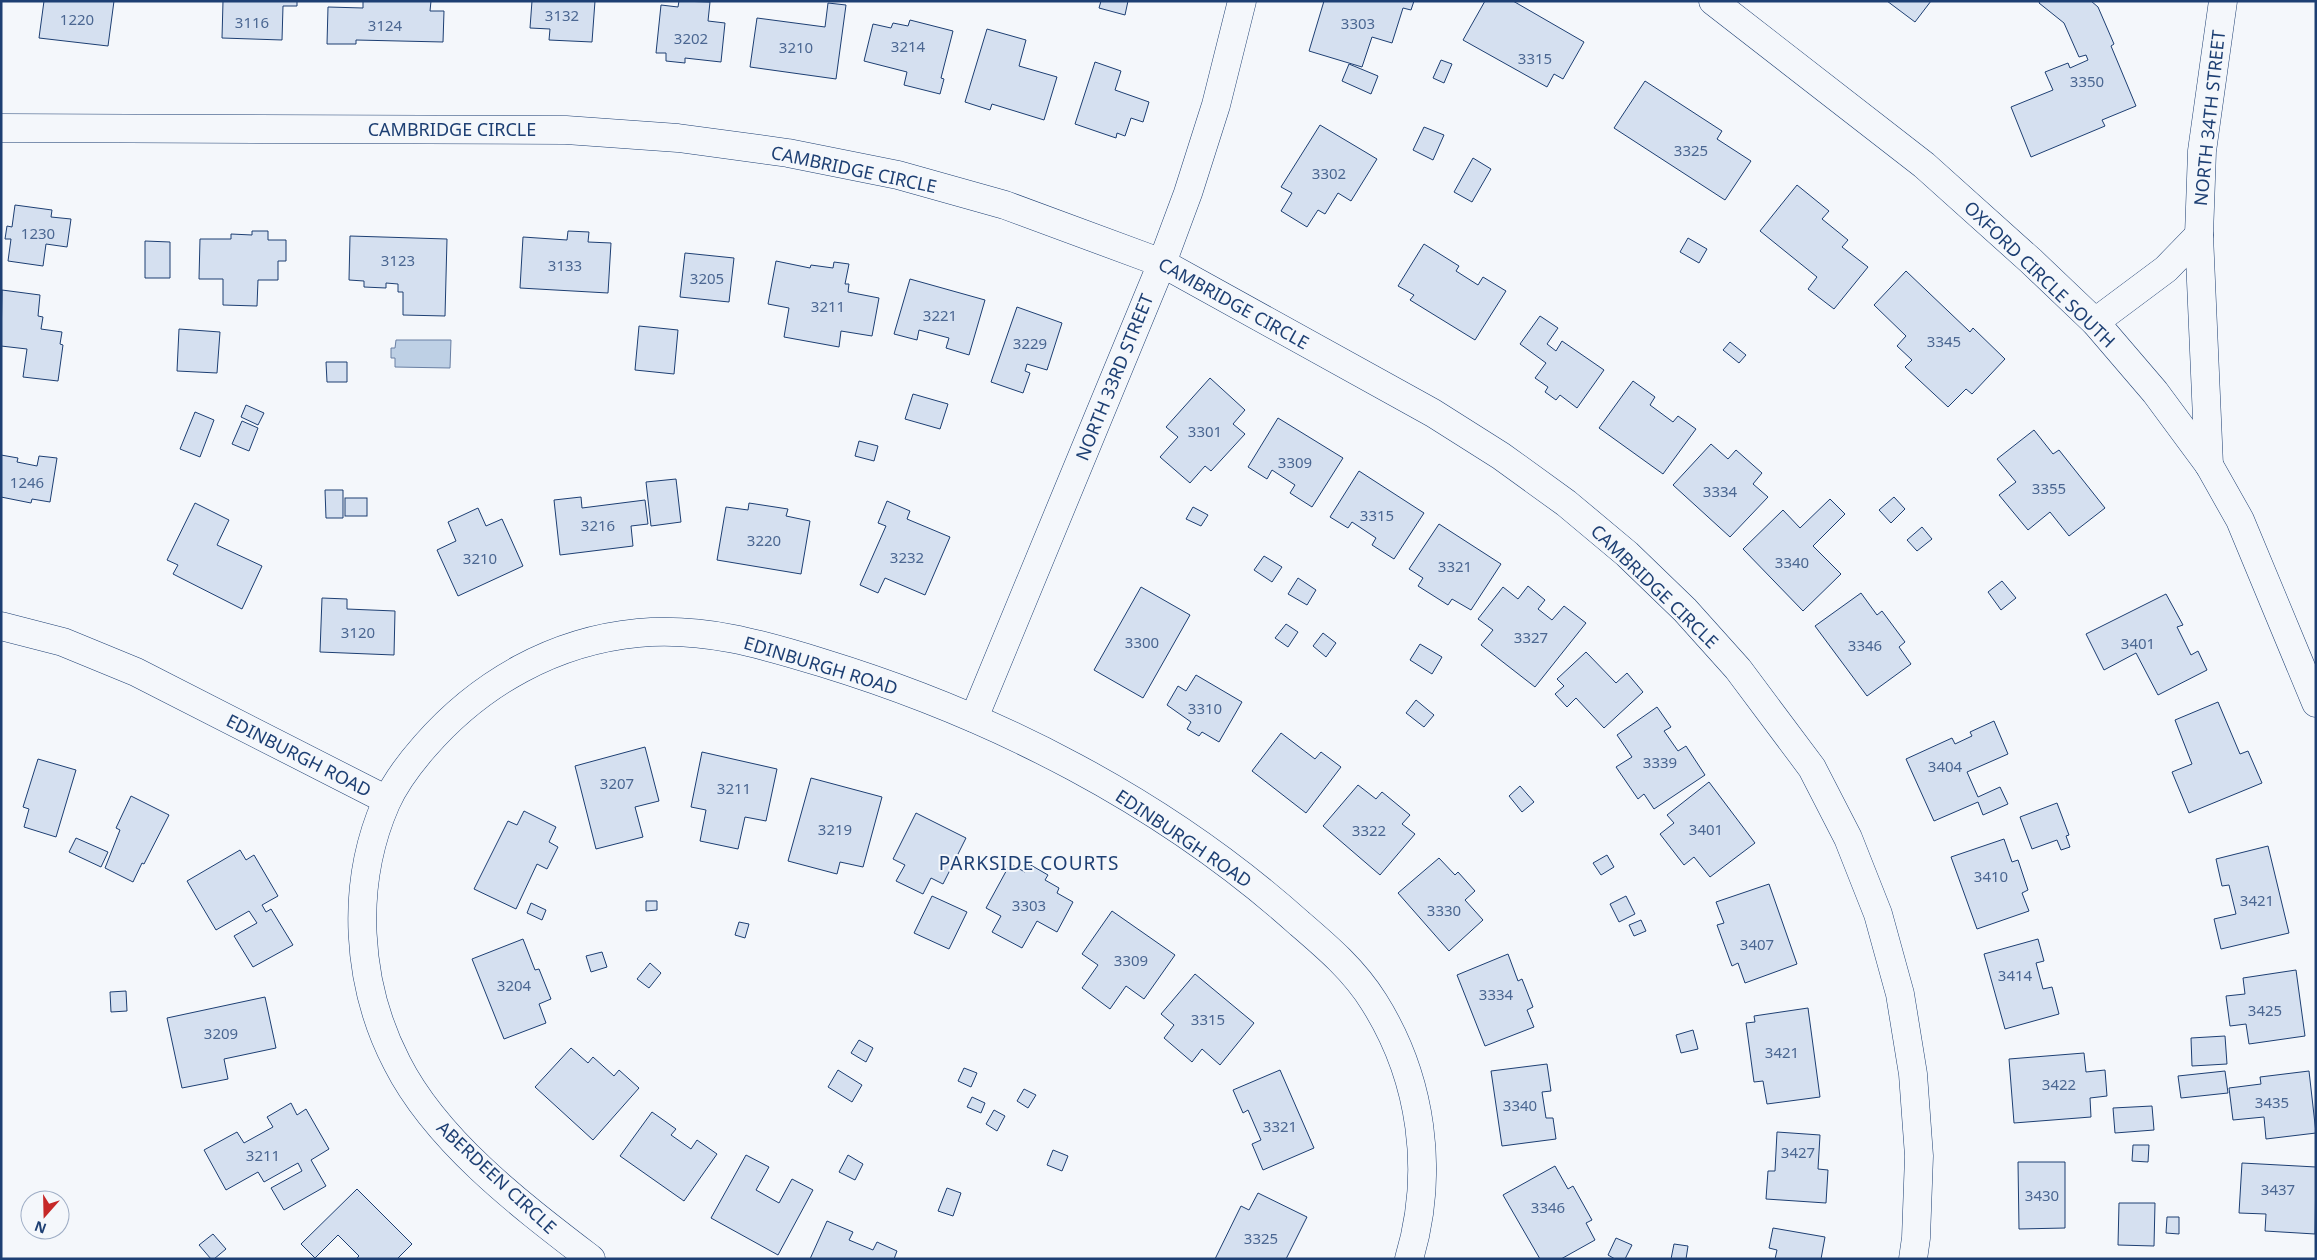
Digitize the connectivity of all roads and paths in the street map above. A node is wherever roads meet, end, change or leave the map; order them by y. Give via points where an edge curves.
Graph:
1 (1242, 1) edge
2 (1713, 1) edge
3 (2223, 1) edge
4 (1, 128) edge
5 (2199, 235) junction
6 (1162, 263) junction
7 (2095, 322) junction
8 (2209, 465) junction
9 (1, 626) edge
10 (2316, 703) edge
11 (974, 718) junction
12 (387, 800) junction
13 (591, 1259) edge
14 (1408, 1259) edge
15 (1913, 1259) edge

1 - 6 street, NORTH 33RD STREET via 1216,105
2 - 7 street, OXFORD CIRCLE SOUTH via 1924,165
3 - 5 street, NORTH 34TH STREET via 2202,151
4 - 6 street, CAMBRIDGE CIRCLE via 566,130 678,138 788,153 898,175 1005,205
5 - 7 street via 2166,269
5 - 8 street, NORTH 34TH STREET
6 - 11 street, NORTH 33RD STREET
6 - 15 street, CAMBRIDGE CIRCLE via 1433,413 1501,456 1566,503 1627,554 1685,610 1738,669 1812,768 1848,838 1878,914 1900,994 1913,1074 1919,1156
7 - 8 street, OXFORD CIRCLE SOUTH via 2155,392
8 - 10 street, OXFORD CIRCLE SOUTH via 2240,520
9 - 12 street, EDINBURGH ROAD via 63,642 136,672
11 - 12 street, EDINBURGH ROAD via 864,675 760,644 724,635 680,631 635,633 581,643 539,659 490,686 447,720 410,762
11 - 14 street, EDINBURGH ROAD via 1054,756 1130,798 1274,900 1347,965 1373,1000 1394,1038 1413,1089 1422,1142 1423,1186 1418,1229
12 - 13 street, ABERDEEN CIRCLE via 373,839 363,891 363,944 368,985 380,1026 397,1065 446,1134 526,1209

